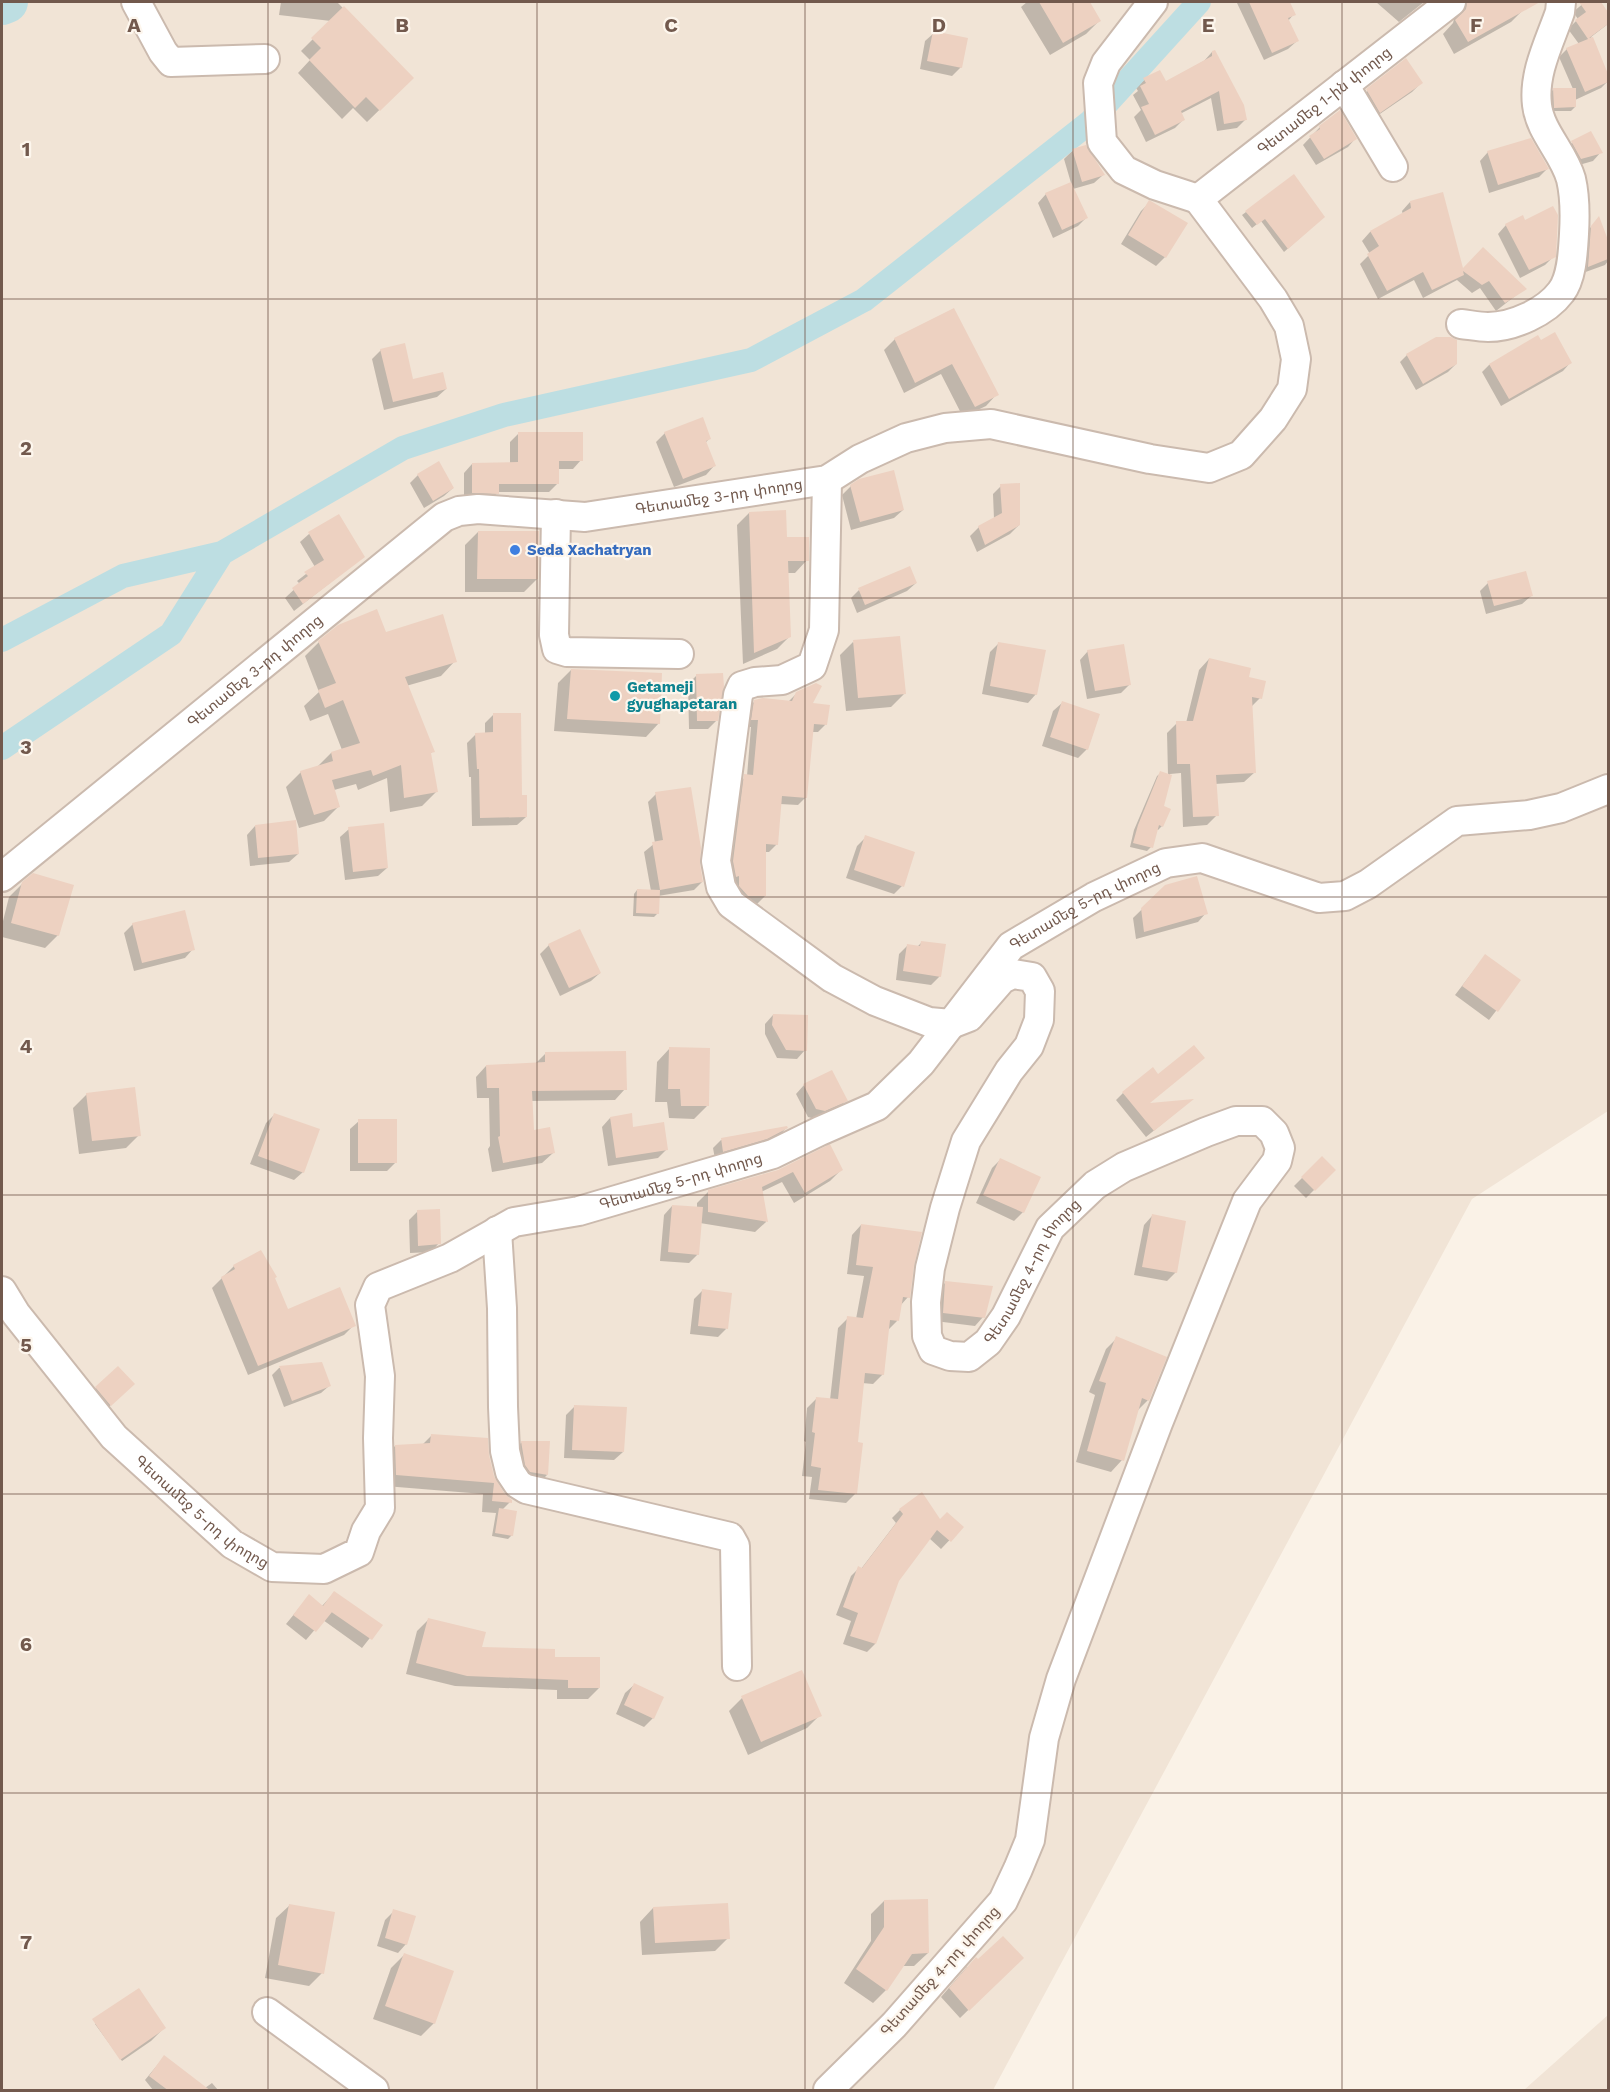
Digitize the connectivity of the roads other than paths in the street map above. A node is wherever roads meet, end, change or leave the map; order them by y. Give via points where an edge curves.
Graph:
1 (136, 2) edge
2 (1153, 2) edge
3 (1451, 2) edge
4 (1561, 2) edge
5 (265, 59) dead end
6 (1344, 85) junction
7 (1393, 167) dead end
8 (1197, 199) junction
9 (1461, 324) dead end
10 (827, 480) junction
11 (556, 514) junction
12 (679, 654) dead end
13 (1608, 789) edge
14 (2, 877) edge
15 (951, 1024) junction
16 (497, 1231) junction
17 (2, 1291) edge
18 (737, 1666) dead end
19 (267, 2012) dead end
20 (374, 2091) edge
21 (828, 2091) edge

1 - 5 street via 171,62
2 - 8 street via 1106,63 1098,83 1102,142 1124,170
3 - 6 street, Գետամեջ 1-ին փողոց
4 - 9 street via 1537,79 1537,104 1540,121 1570,177 1573,191 1573,251 1568,275 1562,291 1533,314 1490,327
6 - 7 street
6 - 8 street, Գետամեջ 1-ին փողոց
8 - 10 street, Գետամեջ 3-րդ փողոց via 1273,299 1289,326 1296,359 1292,389 1273,419 1241,455 1209,468 991,424 945,428 906,438 860,459
10 - 11 street, Գետամեջ 3-րդ փողոց via 585,517
10 - 15 street via 824,630 812,666 782,680 755,681 742,687 738,695 716,861 721,887 731,903 832,978 896,1011 929,1022
11 - 12 street via 557,649
11 - 14 street, Գետամեջ 3-րդ փողոց via 478,509 444,517
13 - 15 street, Գետամեջ 5-րդ փողոց via 1561,808 1529,815 1457,821 1345,896 1319,898 1202,858 1166,863 1094,897 1011,946
15 - 16 street, Գետամեջ 5-րդ փողոց via 921,1063 877,1106 773,1154 579,1211 513,1222
15 - 21 street, Գետամեջ 4-րդ փողոց via 969,1017 1002,979 1013,974 1032,977 1040,991 1039,1020 1029,1046 966,1141 945,1208 926,1302 927,1336 933,1350 969,1357 988,1342 1006,1317 1050,1228 1095,1185 1124,1167 1236,1121 1262,1121 1274,1133 1280,1148 1276,1161 1247,1202 1061,1679 1044,1738 1030,1840 1013,1879 1002,1901 894,2025
16 - 17 street, Գետամեջ 5-րդ փողոց via 450,1258 378,1287 370,1305 380,1376 380,1508 359,1552 324,1569 272,1567 232,1544 114,1437
16 - 18 street via 505,1451 510,1472 526,1489 730,1537 735,1546
19 - 20 street

